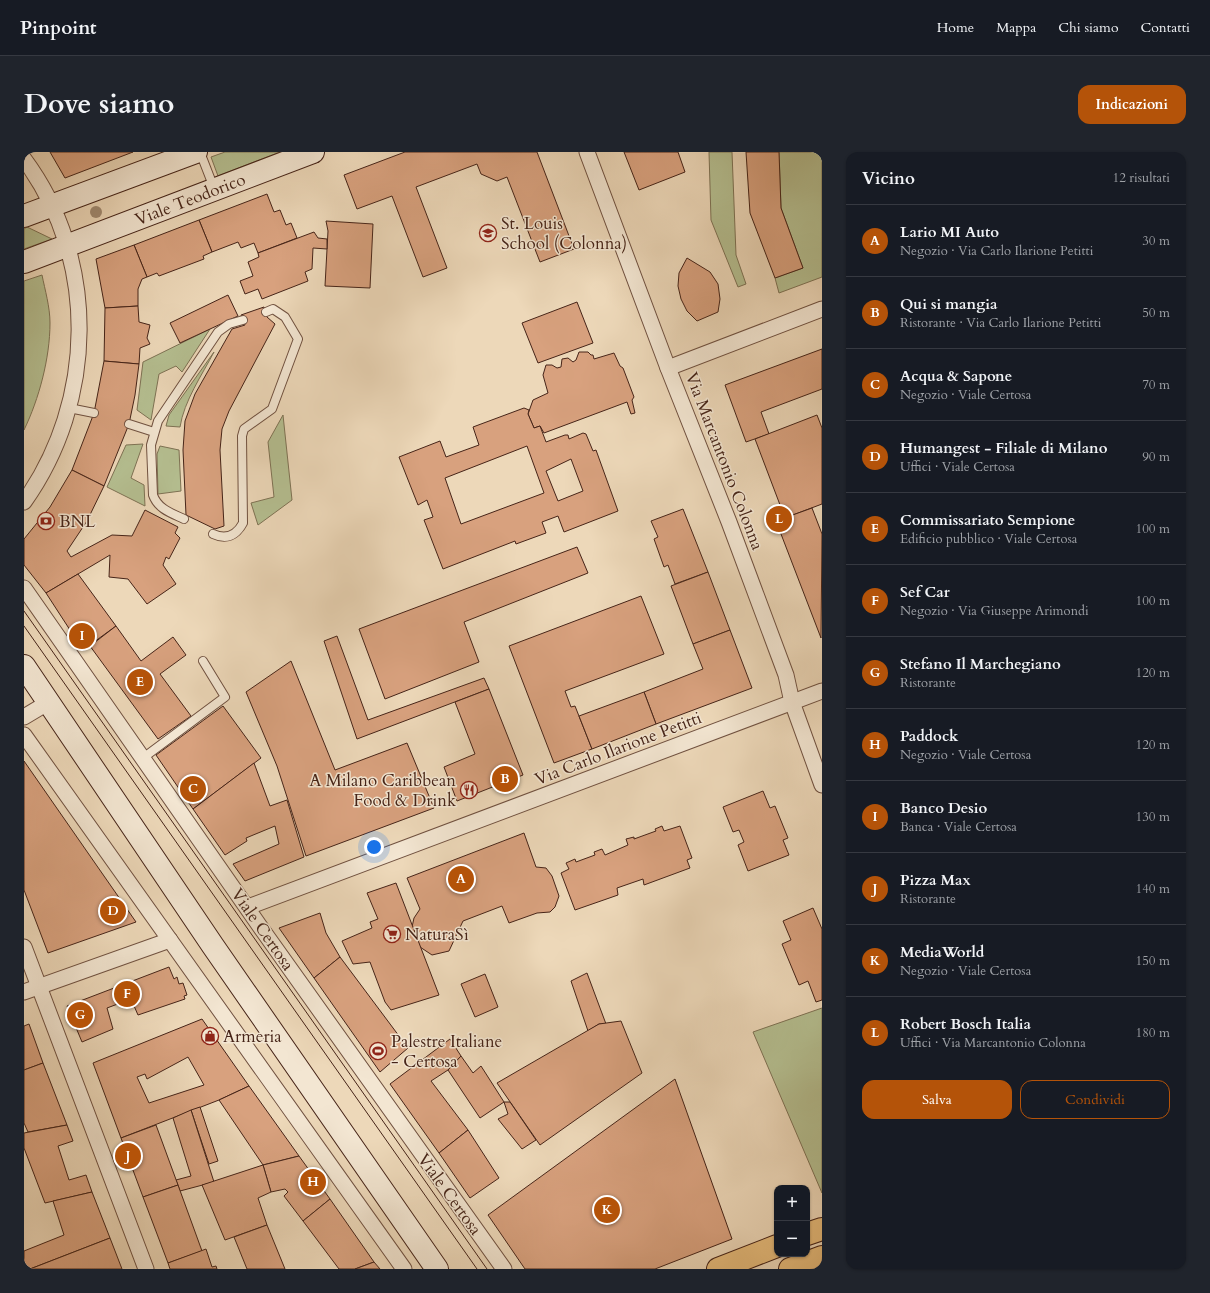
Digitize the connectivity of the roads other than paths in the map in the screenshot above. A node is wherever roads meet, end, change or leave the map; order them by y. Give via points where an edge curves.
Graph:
1 (196, 152) edge
2 (200, 152) edge
3 (313, 152) edge
4 (587, 152) edge
5 (24, 159) edge
6 (215, 190) junction
7 (52, 206) junction
8 (24, 216) edge
9 (67, 245) junction
10 (24, 262) edge
11 (822, 309) edge
12 (266, 312) dead end
13 (243, 320) dead end
14 (668, 368) junction
15 (69, 408) junction
16 (94, 413) dead end
17 (129, 424) dead end
18 (154, 432) junction
19 (24, 502) edge
20 (184, 519) dead end
21 (213, 534) dead end
22 (24, 588) edge
23 (203, 661) dead end
24 (24, 666) edge
25 (822, 691) edge
26 (50, 702) junction
27 (792, 702) junction
28 (24, 717) edge
29 (24, 735) edge
30 (143, 758) junction
31 (822, 785) edge
32 (248, 907) junction
33 (170, 940) junction
34 (24, 947) edge
35 (38, 986) junction
36 (24, 992) edge
37 (822, 1229) edge
38 (810, 1233) edge
39 (774, 1247) edge
40 (822, 1257) edge
41 (146, 1269) edge
42 (404, 1269) edge
43 (437, 1269) edge
44 (504, 1269) edge
45 (718, 1269) edge
46 (790, 1269) edge

1 - 7 main road
2 - 6 lane
3 - 6 main road, Viale Teodorico
4 - 14 street, Via Marcantonio Colonna
5 - 7 street
6 - 9 main road, Viale Teodorico
7 - 8 main road
7 - 9 street
9 - 10 main road, Viale Teodorico
9 - 15 street via 74,271 79,317 78,363
11 - 14 street
12 - 21 lane via 273,309 285,318 298,339 272,409 244,429 243,523 239,531 232,536 221,538
13 - 18 lane via 229,324 218,332 158,421
14 - 27 street, Via Marcantonio Colonna via 778,653
15 - 16 lane
15 - 19 street via 54,452
17 - 18 lane
18 - 20 lane via 150,445 155,502 160,508
22 - 30 street, Viale Certosa
23 - 30 lane via 224,697
24 - 26 main road
25 - 27 street, Via Carlo Ilarione Petitti
26 - 28 street
26 - 43 main road via 213,946
27 - 31 street, Via Marcantonio Colonna
27 - 32 street, Via Carlo Ilarione Petitti
29 - 33 street
30 - 32 street, Viale Certosa
32 - 44 street, Viale Certosa
33 - 35 street
33 - 42 street
34 - 35 street
35 - 36 street
35 - 41 street
37 - 38 main road
39 - 45 main road
40 - 46 main road

